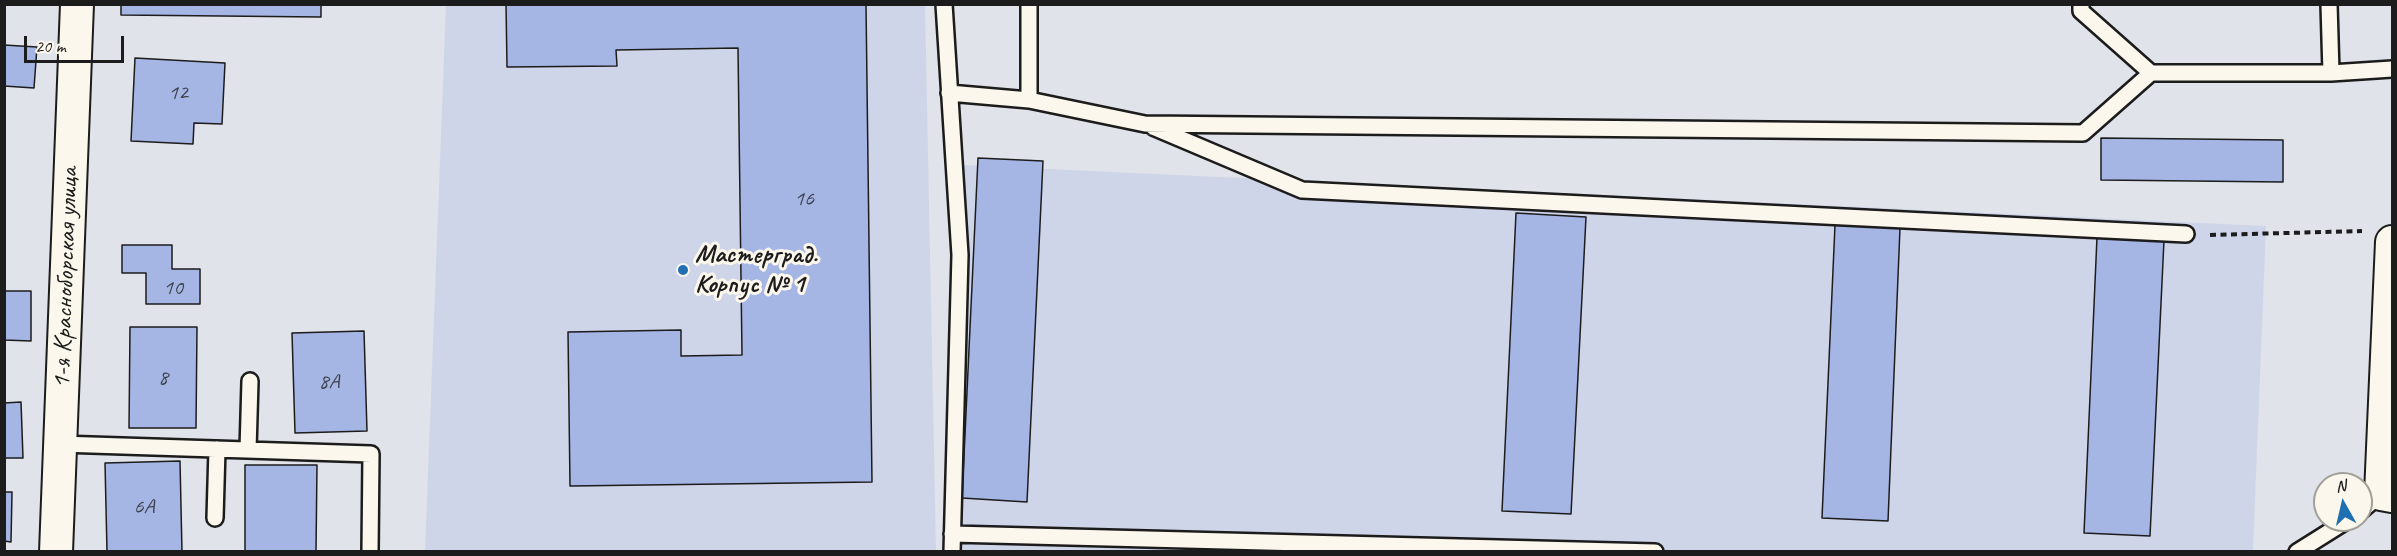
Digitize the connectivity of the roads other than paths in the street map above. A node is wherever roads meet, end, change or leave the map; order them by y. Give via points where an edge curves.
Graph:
1 (77, 4) edge
2 (944, 4) edge
3 (1029, 4) edge
4 (2081, 4) edge
5 (2329, 4) edge
6 (2392, 69) edge
7 (2151, 73) junction
8 (2331, 73) junction
9 (949, 93) junction
10 (1029, 100) junction
11 (1145, 124) junction
12 (2186, 234) road end
13 (2386, 242) edge
14 (2390, 367) edge
15 (250, 381) dead end
16 (60, 444) junction
17 (217, 449) junction
18 (248, 450) junction
19 (2378, 500) edge
20 (214, 518) dead end
21 (2328, 532) edge
22 (952, 534) junction
23 (56, 552) edge
24 (370, 552) edge
25 (952, 552) edge
26 (1655, 552) edge
27 (2296, 552) edge

1 - 16 street, 1-я Красноборская улица
2 - 9 lane
3 - 10 lane
4 - 7 lane via 2081,11
5 - 8 lane
6 - 8 lane
7 - 8 lane
7 - 11 lane via 2083,133
9 - 10 lane
9 - 22 lane via 960,255
10 - 11 lane
11 - 12 lane via 1302,190
13 - 14 street
14 - 19 street
15 - 18 lane
16 - 17 lane
16 - 23 street, 1-я Красноборская улица
17 - 18 lane
17 - 20 lane
18 - 24 lane via 371,454
21 - 27 lane
22 - 25 lane
22 - 26 lane

